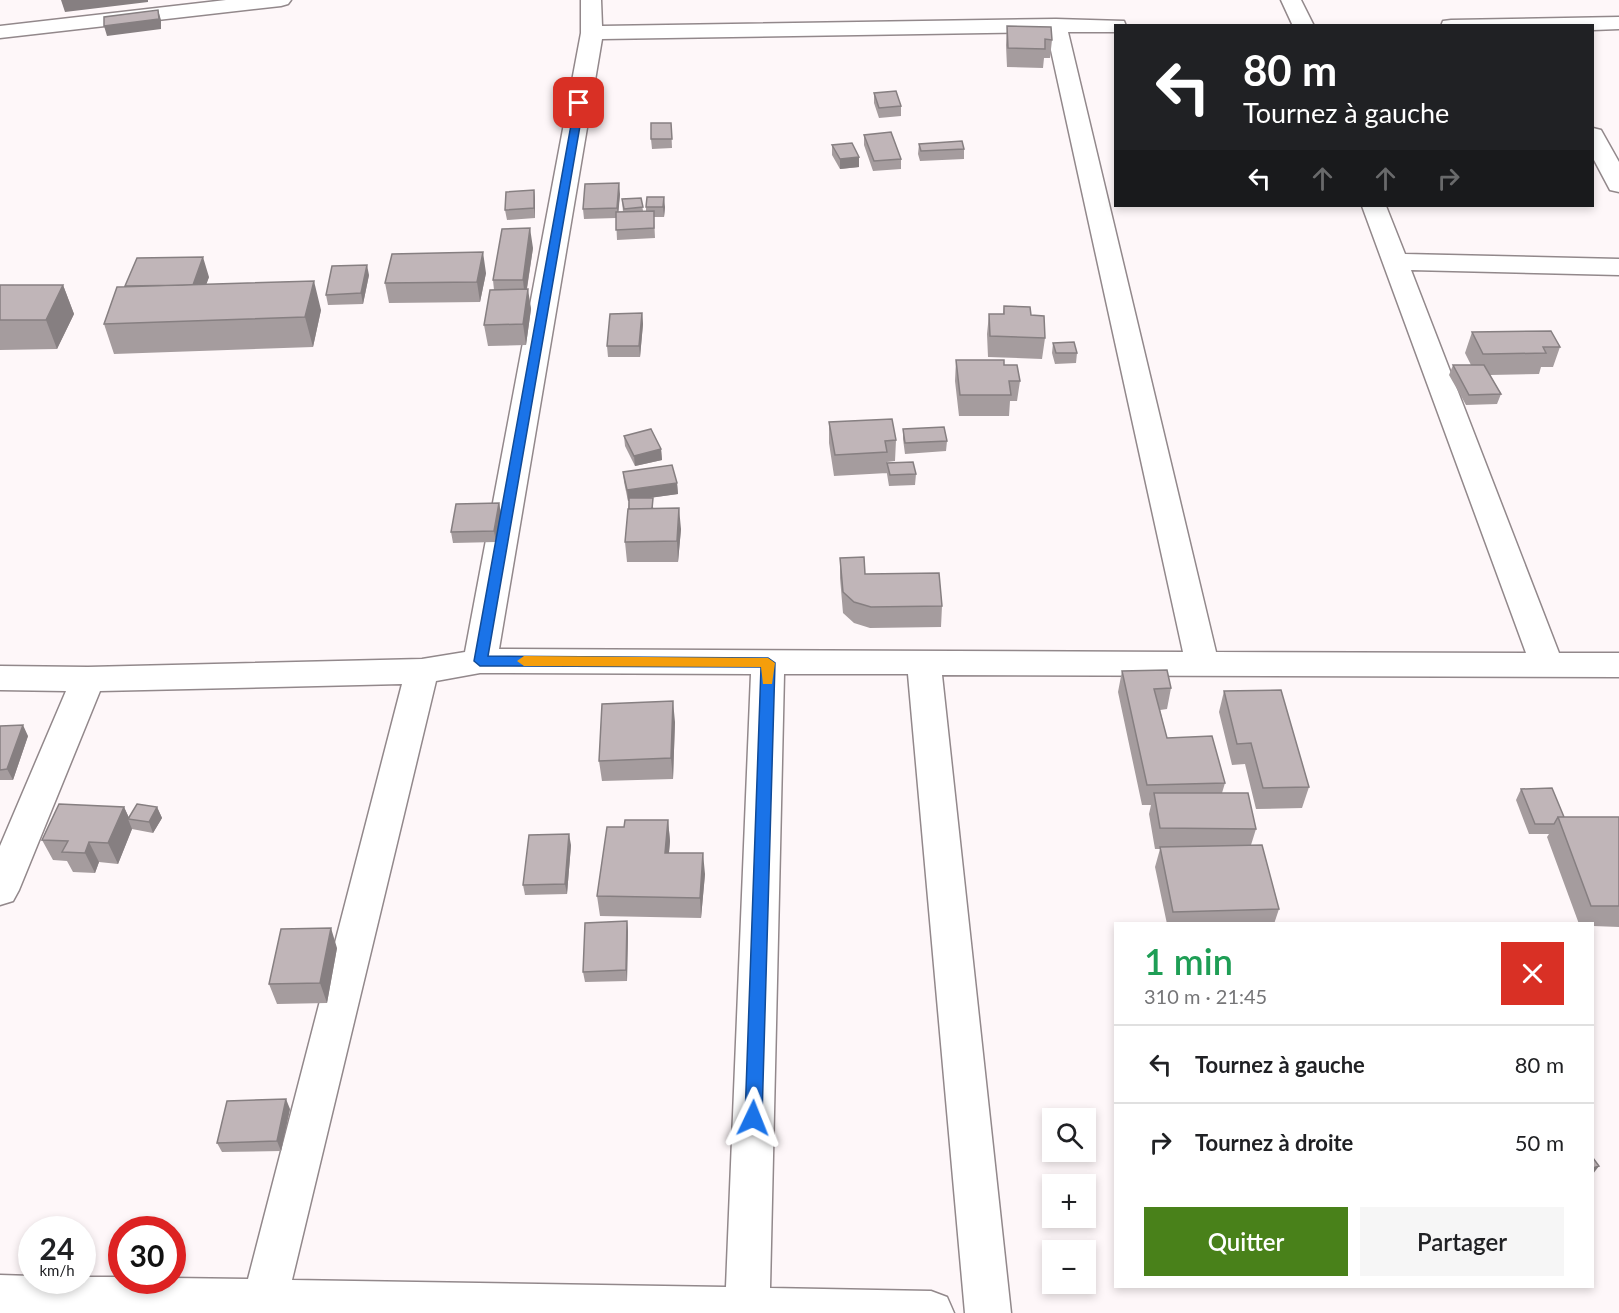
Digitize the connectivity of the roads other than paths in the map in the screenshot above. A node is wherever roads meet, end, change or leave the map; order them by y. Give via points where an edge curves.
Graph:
1 (281, 0) edge
2 (591, 0) edge
3 (1291, 0) edge
4 (1532, 19) edge
5 (1619, 23) edge
6 (1303, 24) edge
7 (1474, 24) edge
8 (1056, 25) junction
9 (1114, 26) edge
10 (0, 32) edge
11 (592, 33) junction
12 (1594, 137) edge
13 (1619, 185) edge
14 (1374, 207) edge
15 (1396, 262) junction
16 (1619, 267) edge
17 (480, 661) junction
18 (768, 663) junction
19 (924, 663) junction
20 (1202, 663) junction
21 (1547, 664) junction
22 (1619, 665) edge
23 (422, 671) junction
24 (0, 678) edge
25 (88, 680) junction
26 (0, 890) edge
27 (0, 1297) edge
28 (263, 1307) edge
29 (747, 1311) edge
30 (931, 1313) edge
31 (988, 1313) edge

1 - 10 street
2 - 11 street
3 - 6 street
4 - 5 street
4 - 7 street
8 - 9 street
8 - 11 street
8 - 20 street
11 - 17 street
12 - 13 street
14 - 15 street
15 - 16 street
15 - 21 street
17 - 18 street
17 - 23 street
18 - 19 street
18 - 29 street
19 - 20 street
19 - 31 street
20 - 21 street
21 - 22 street
23 - 25 street
23 - 28 street
24 - 25 street
25 - 26 street
27 - 28 street
28 - 29 street
29 - 30 street

